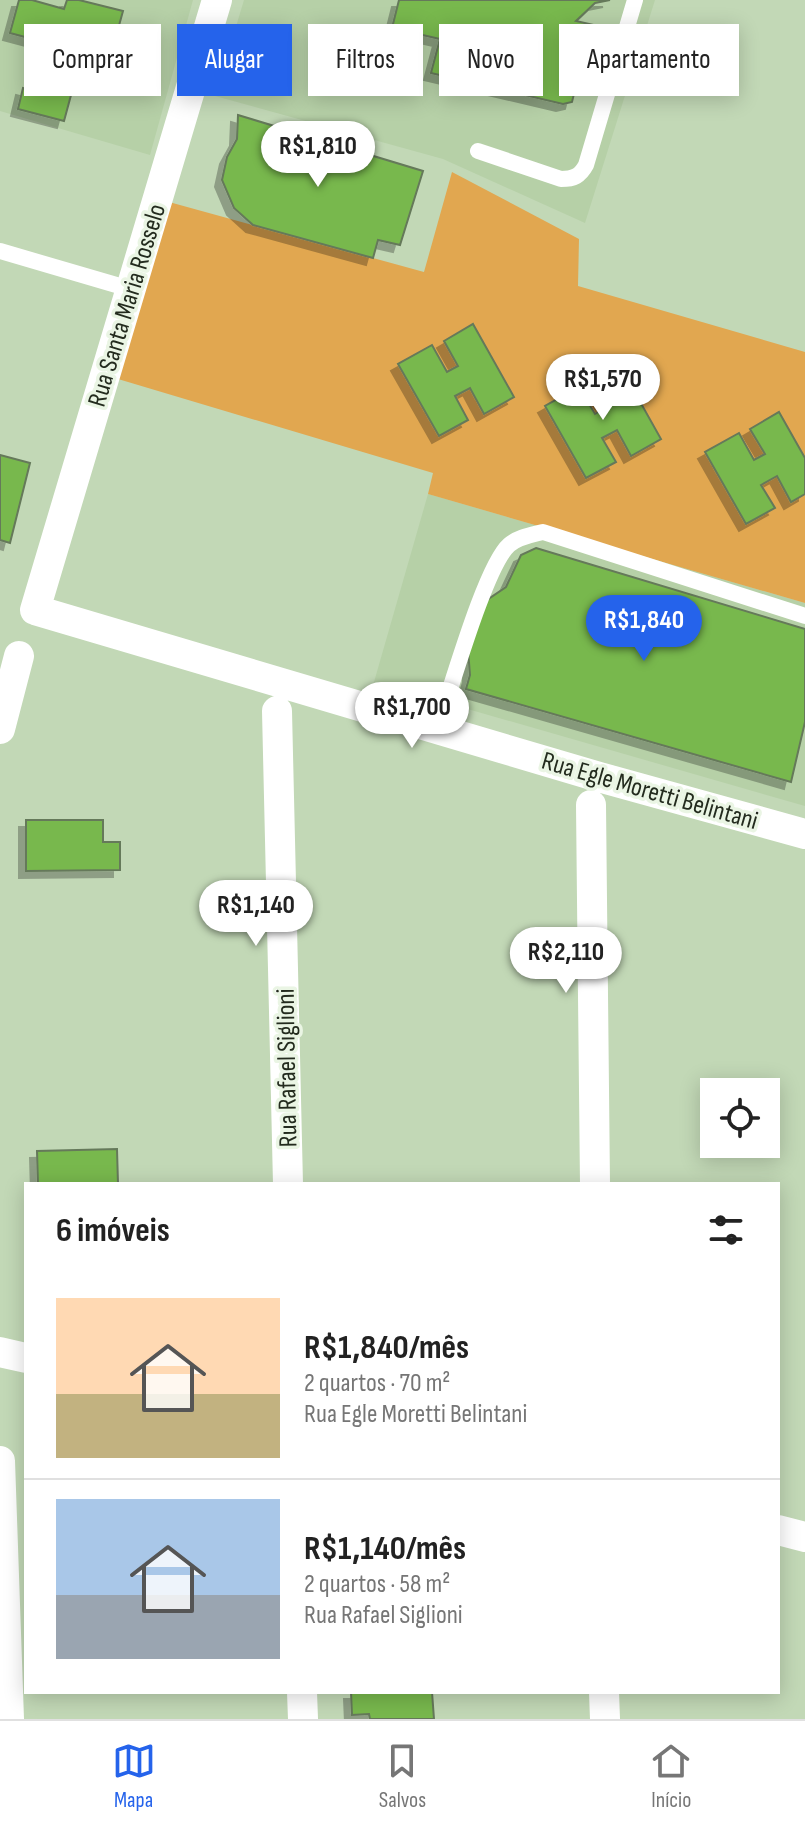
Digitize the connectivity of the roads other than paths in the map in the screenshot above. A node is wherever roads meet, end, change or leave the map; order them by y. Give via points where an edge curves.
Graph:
1 (217, 0) edge
2 (635, 0) edge
3 (478, 151) dead end
4 (0, 251) edge
5 (130, 289) junction
6 (35, 610) joint
7 (805, 616) edge
8 (19, 656) dead end
9 (277, 711) dead end
10 (0, 729) edge
11 (437, 729) junction
12 (591, 805) dead end
13 (805, 834) edge
14 (288, 1182) edge
15 (595, 1182) edge
16 (0, 1352) edge
17 (24, 1358) edge
18 (0, 1461) edge
19 (780, 1531) edge
20 (805, 1537) edge
21 (302, 1694) edge
22 (604, 1694) edge
23 (9, 1719) edge
24 (303, 1719) edge
25 (605, 1719) edge

1 - 5 street, Rua Santa Maria Rosselo
2 - 3 lane via 581,174 561,179
4 - 5 lane
5 - 6 street, Rua Santa Maria Rosselo
6 - 11 street, Rua Egle Moretti Belintani
7 - 11 lane via 543,532 525,536 508,546 490,572
8 - 10 street
9 - 14 street, Rua Rafael Siglioni
11 - 13 street, Rua Egle Moretti Belintani
12 - 15 street
16 - 17 street
18 - 23 street
19 - 20 street
21 - 24 street
22 - 25 street

